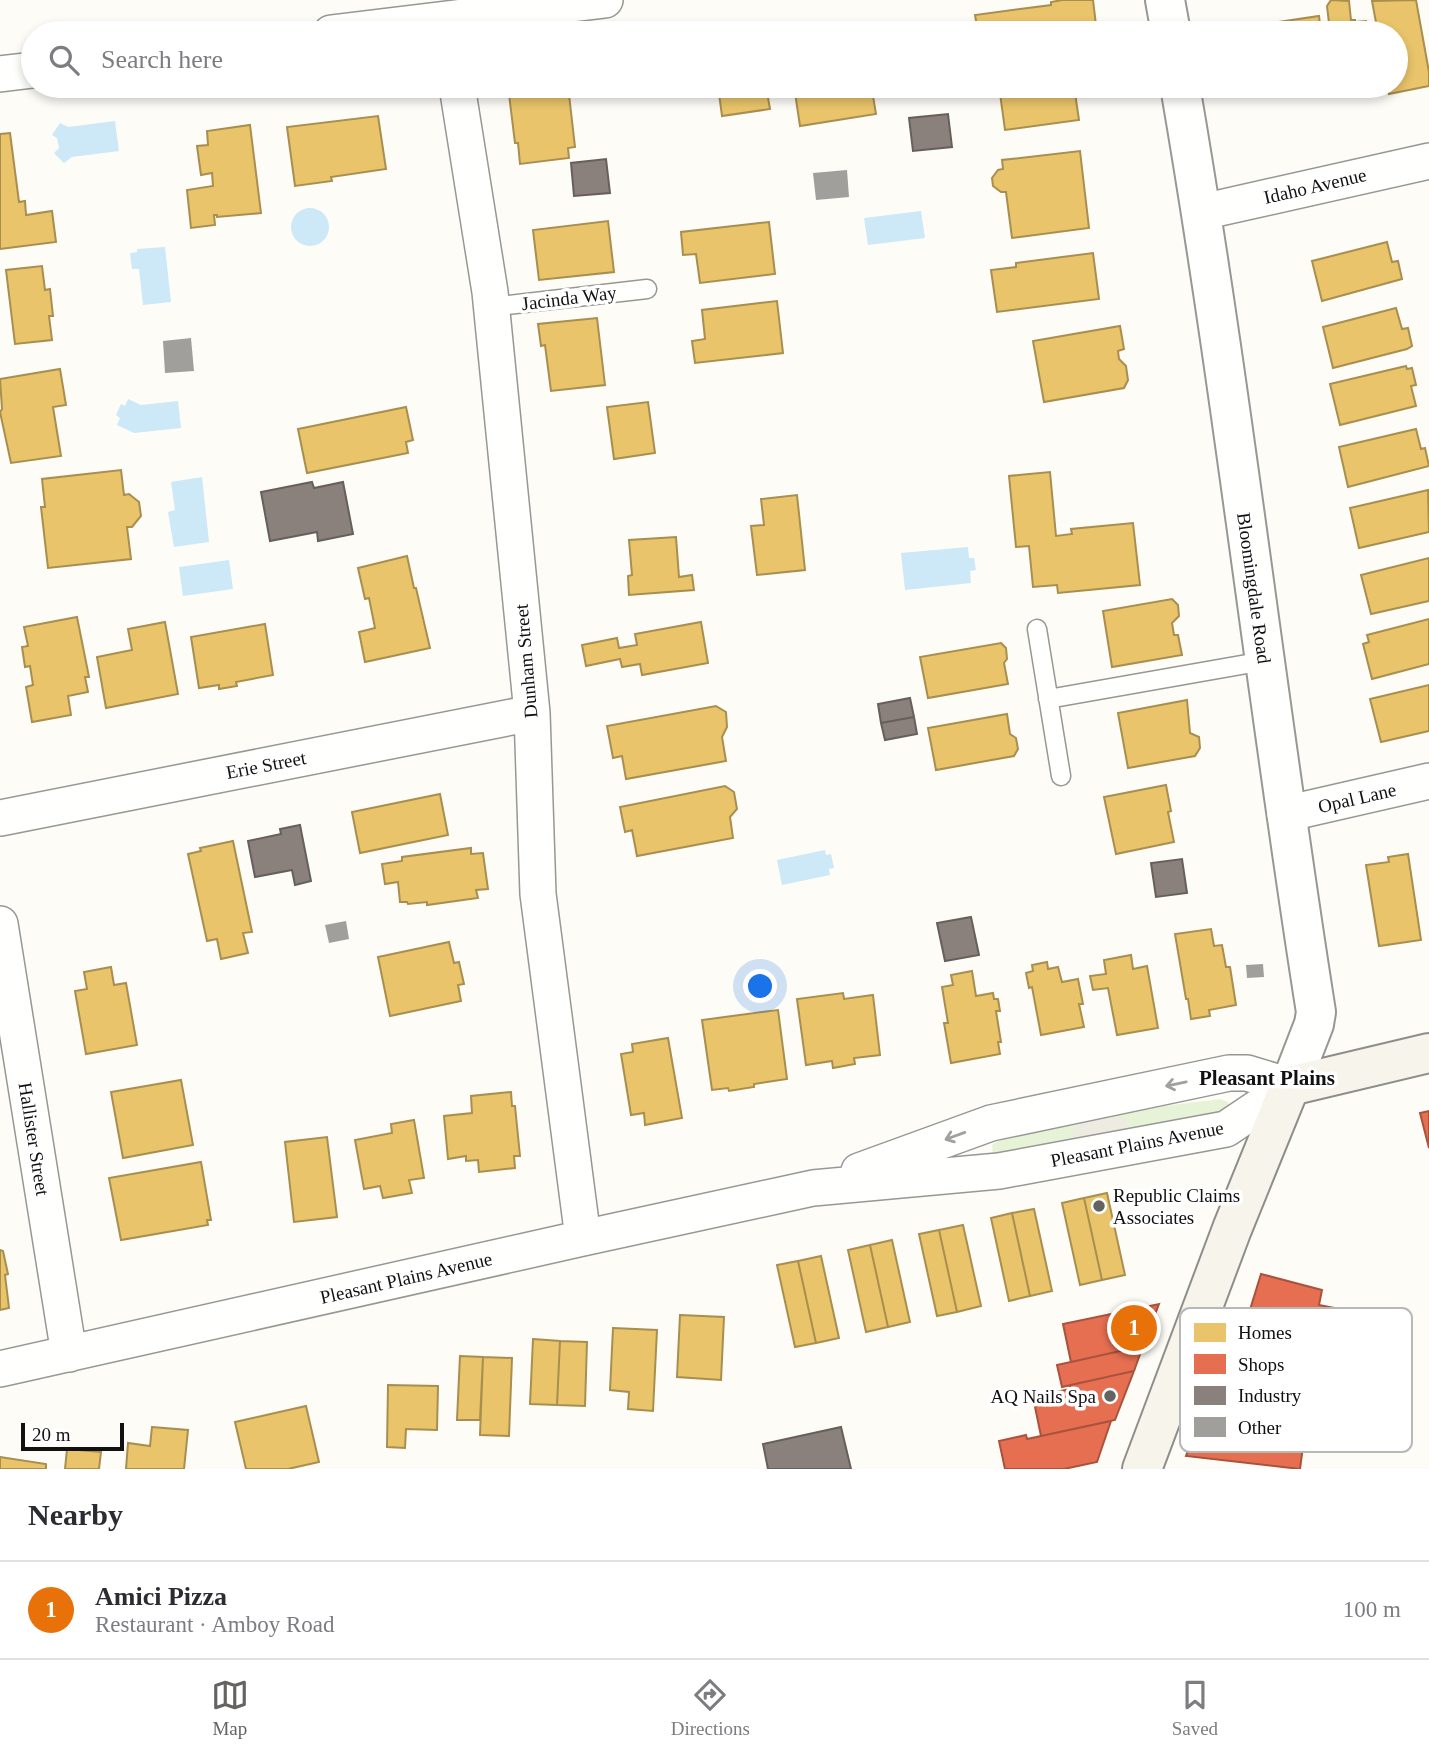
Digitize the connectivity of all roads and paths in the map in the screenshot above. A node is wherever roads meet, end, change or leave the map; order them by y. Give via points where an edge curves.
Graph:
1 (606, 0) edge
2 (1165, 0) edge
3 (478, 21) edge
4 (1169, 21) edge
5 (21, 71) edge
6 (0, 74) edge
7 (459, 98) edge
8 (1182, 98) edge
9 (1429, 161) edge
10 (1202, 212) junction
11 (647, 289) dead end
12 (491, 307) junction
13 (1037, 629) dead end
14 (1264, 661) junction
15 (1048, 699) junction
16 (532, 713) junction
17 (1061, 776) dead end
18 (1429, 781) edge
19 (1285, 814) junction
20 (0, 818) edge
21 (0, 924) edge
22 (1429, 1053) edge
23 (1290, 1086) junction
24 (813, 1188) junction
25 (583, 1238) junction
26 (1202, 1308) edge
27 (69, 1354) junction
28 (1180, 1368) edge
29 (0, 1369) edge
30 (1142, 1469) edge

1 - 3 street
2 - 4 street
5 - 6 street
7 - 12 street, Dunham Street
8 - 10 street, Bloomingdale Road
9 - 10 street, Idaho Avenue
10 - 14 street, Bloomingdale Road
11 - 12 lane, Jacinda Way
12 - 16 street, Dunham Street
13 - 15 lane
14 - 15 lane
14 - 19 street, Bloomingdale Road
15 - 17 lane
16 - 20 street, Erie Street
16 - 25 street, Dunham Street via 538,894
18 - 19 street, Opal Lane
19 - 23 street, Bloomingdale Road via 1316,1012
21 - 27 street, Hallister Street
22 - 23 main road
23 - 24 street, Pleasant Plains Avenue via 1226,1129 999,1171
23 -> 24 street, Pleasant Plains Avenue via 1247,1073 1229,1073 990,1123
23 - 26 main road
24 - 25 street, Pleasant Plains Avenue
25 - 27 street, Pleasant Plains Avenue
27 - 29 street, Pleasant Plains Avenue
28 - 30 main road

